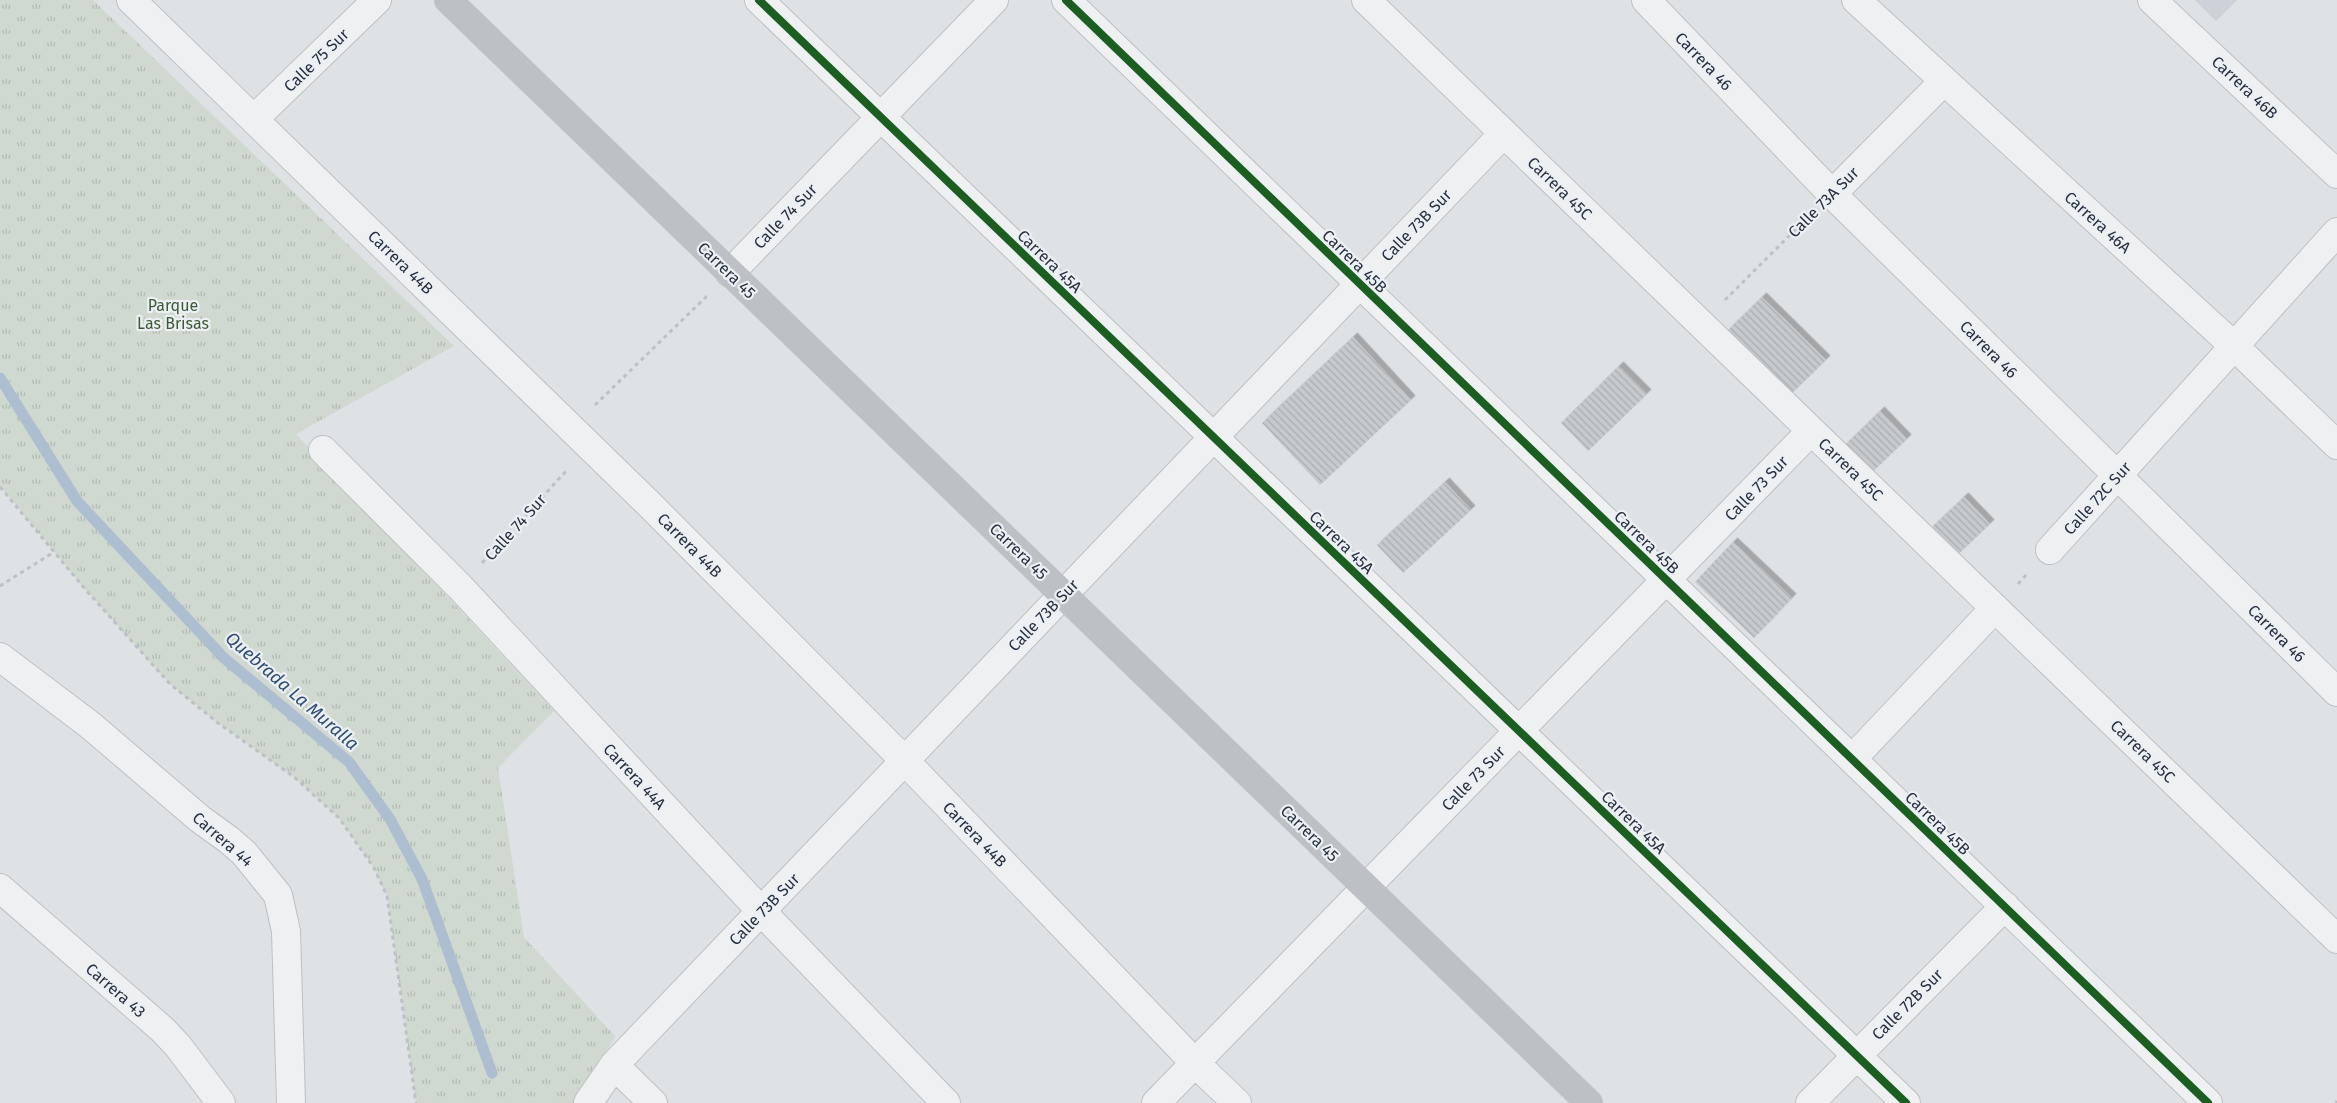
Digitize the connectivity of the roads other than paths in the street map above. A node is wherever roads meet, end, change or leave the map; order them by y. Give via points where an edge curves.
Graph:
1 (131, 0) edge
2 (378, 0) edge
3 (448, 0) edge
4 (759, 0) edge
5 (994, 0) edge
6 (1066, 0) edge
7 (1366, 0) edge
8 (1646, 0) edge
9 (1856, 0) edge
10 (2152, 0) edge
11 (1944, 81) junction
12 (880, 117) junction
13 (254, 119) junction
14 (1504, 133) junction
15 (2337, 174) edge
16 (1832, 194) junction
17 (2337, 232) edge
18 (730, 273) junction
19 (1360, 284) junction
20 (2234, 346) junction
21 (1811, 431) junction
22 (1213, 437) junction
23 (2337, 445) edge
24 (323, 450) dead end
25 (2118, 476) junction
26 (2050, 550) road end
27 (1666, 580) junction
28 (1063, 594) junction
29 (1995, 608) junction
30 (0, 657) edge
31 (2337, 692) edge
32 (1519, 730) junction
33 (1852, 759) junction
34 (905, 761) junction
35 (0, 888) edge
36 (1366, 888) junction
37 (2005, 906) junction
38 (761, 911) junction
39 (2337, 938) edge
40 (1856, 1055) junction
41 (1195, 1063) junction
42 (614, 1065) junction
43 (221, 1103) edge
44 (291, 1103) edge
45 (588, 1103) edge
46 (653, 1103) edge
47 (946, 1103) edge
48 (1156, 1103) edge
49 (1237, 1103) edge
50 (1589, 1103) edge
51 (1810, 1103) edge
52 (1906, 1103) edge
53 (2208, 1103) edge

1 - 13 street, Carrera 44B
2 - 13 street, Calle 75 Sur
3 - 18 street, Carrera 45
4 - 12 street, Carrera 45A
5 - 12 street, Calle 74 Sur
6 - 19 street, Carrera 45B
7 - 14 street, Carrera 45C
8 - 16 street, Carrera 46
9 - 11 street, Carrera 46A
10 - 15 street, Carrera 46B
11 - 16 street, Calle 73A Sur
11 - 20 street, Carrera 46A
12 - 18 street, Calle 74 Sur
12 - 22 street, Carrera 45A
13 - 34 street, Carrera 44B via 581,437
14 - 19 street, Calle 73B Sur
14 - 21 street, Carrera 45C
16 - 25 street, Carrera 46
17 - 20 street, Calle 72C Sur
18 - 28 street, Carrera 45
19 - 22 street, Calle 73B Sur
19 - 27 street, Carrera 45B
20 - 23 street, Carrera 46A
20 - 25 street, Calle 72C Sur
21 - 27 street, Calle 73 Sur
21 - 29 street, Carrera 45C
22 - 28 street, Calle 73B Sur
22 - 32 street, Carrera 45A
24 - 38 street, Carrera 44A via 460,587
25 - 26 street, Calle 72C Sur
25 - 31 street, Carrera 46
27 - 32 street, Calle 73 Sur
27 - 33 street, Carrera 45B
28 - 34 street, Calle 73B Sur
28 - 36 street, Carrera 45
29 - 33 street
29 - 39 street, Carrera 45C
30 - 44 street, Carrera 44 via 90,725 229,840 244,853 278,895 286,931
32 - 36 street, Calle 73 Sur
32 - 40 street, Carrera 45A
33 - 37 street, Carrera 45B
34 - 38 street, Calle 73B Sur
34 - 41 street, Carrera 44B
35 - 43 street, Carrera 43 via 163,1030
36 - 41 street, Calle 73 Sur
36 - 50 street, Carrera 45
37 - 40 street, Calle 72B Sur
37 - 53 street, Carrera 45B
38 - 42 street, Calle 73B Sur
38 - 47 street, Carrera 44A
40 - 51 street, Calle 72B Sur
40 - 52 street, Carrera 45A
41 - 48 street, Calle 73 Sur
41 - 49 street, Carrera 44B
42 - 45 street, Calle 73B Sur
42 - 46 street

